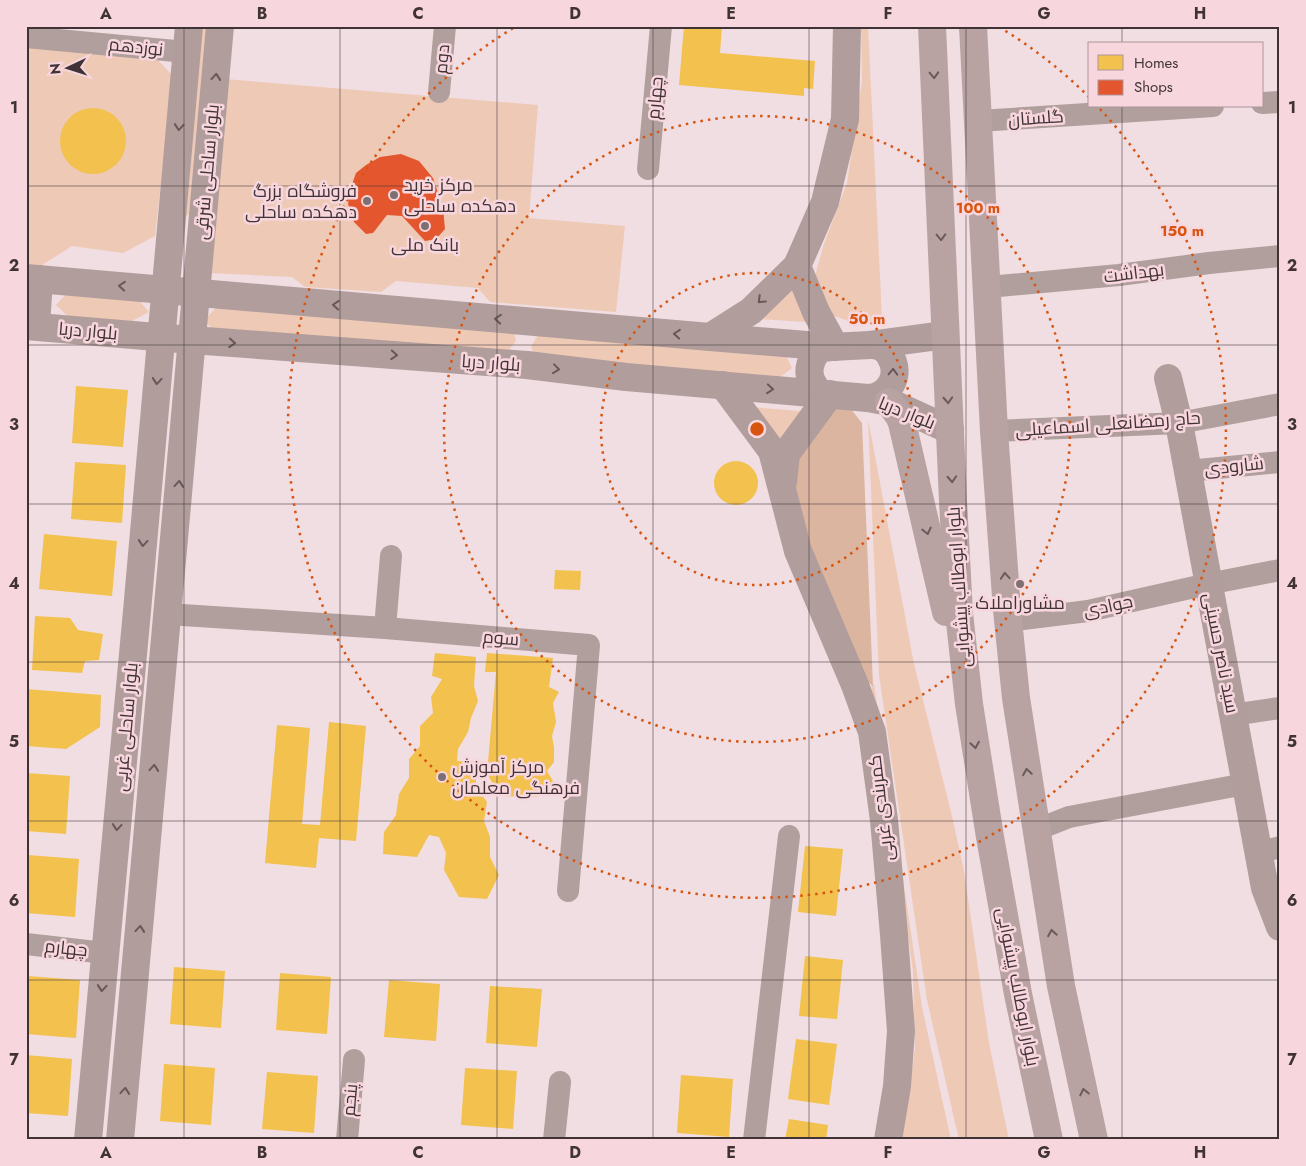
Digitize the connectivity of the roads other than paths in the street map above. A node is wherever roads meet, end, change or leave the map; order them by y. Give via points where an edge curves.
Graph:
1 (220, 26) edge
2 (445, 26) edge
3 (661, 26) edge
4 (847, 26) edge
5 (932, 26) edge
6 (973, 26) edge
7 (26, 37) edge
8 (187, 39) edge
9 (439, 92) dead end
10 (1280, 102) edge
11 (1264, 103) edge
12 (1182, 108) edge
13 (978, 121) junction
14 (648, 169) dead end
15 (1280, 256) edge
16 (796, 266) junction
17 (33, 278) edge
18 (988, 287) junction
19 (163, 314) junction
20 (194, 317) junction
21 (531, 322) junction
22 (31, 326) edge
23 (946, 336) junction
24 (710, 337) junction
25 (870, 345) junction
26 (833, 347) junction
27 (527, 365) junction
28 (1168, 378) dead end
29 (723, 385) junction
30 (826, 394) junction
31 (879, 400) junction
32 (1280, 404) edge
33 (1179, 423) junction
34 (950, 430) junction
35 (994, 431) junction
36 (1280, 462) edge
37 (1188, 471) junction
38 (782, 491) junction
39 (391, 556) dead end
40 (1280, 570) edge
41 (1208, 584) junction
42 (137, 611) junction
43 (167, 614) junction
44 (1008, 621) junction
45 (385, 628) junction
46 (1280, 708) edge
47 (971, 714) junction
48 (1232, 715) junction
49 (1245, 784) junction
50 (1036, 830) junction
51 (789, 836) dead end
52 (1269, 850) edge
53 (568, 890) dead end
54 (1280, 927) edge
55 (26, 944) edge
56 (105, 952) junction
57 (354, 1060) dead end
58 (560, 1082) dead end
59 (88, 1140) edge
60 (120, 1140) edge
61 (347, 1140) edge
62 (554, 1140) edge
63 (754, 1140) edge
64 (888, 1140) edge
65 (1049, 1140) edge
66 (1094, 1140) edge

20 -> 1 street, بلوار ساحلی شرقی
2 - 9 street, دوم
3 - 14 street, چهارم
4 - 16 street via 845,119 826,202
5 -> 23 highway, بلوار ابوطالب پیشوایی
6 - 13 highway
7 - 8 street, نوزدهم
8 -> 19 street, بلوار ساحلی شرقی
10 - 11 street
12 - 13 street, گلستان
13 - 18 highway
15 - 18 street, بهداشت
16 -> 24 street via 750,310
16 - 26 street
19 -> 17 street, بلوار دریا
17 - 22 street
18 - 35 highway
19 - 20 street, بلوار دریا
19 - 20 street, بلوار دریا
19 - 22 street, بلوار دریا
19 -> 42 street, بلوار ساحلی غربی
21 -> 20 street, بلوار دریا
20 -> 27 street, بلوار دریا
43 -> 20 street, بلوار ساحلی غربی
24 -> 21 street, بلوار دریا
21 - 27 street
23 - 25 street, بلوار دریا
23 -> 34 highway, بلوار ابوطالب پیشوایی
24 - 26 street, بلوار دریا
25 - 26 street, بلوار دریا
31 -> 25 street via 876,398 890,386 895,368 887,351
26 - 30 street via 819,350 814,355 809,372 816,389
27 -> 29 street, بلوار دریا
28 - 33 street, سید ناصر حسینی
29 -> 30 street, بلوار دریا
29 - 38 street, کمربندی غربی via 772,451
30 - 31 street, بلوار دریا
30 - 38 street via 786,454
31 - 34 street, بلوار دریا
31 -> 47 highway via 899,416 902,423
32 - 33 street, حاج رمضانعلی اسماعیلی
33 - 35 street, حاج رمضانعلی اسماعیلی
33 - 37 street, سید ناصر حسینی
34 -> 47 highway, بلوار ابوطالب پیشوایی via 959,613
44 -> 35 highway
36 - 37 street, شارودی
37 - 41 street, سید ناصر حسینی
38 - 64 street, کمربندی غربی via 798,551 872,732 884,820 901,1031 897,1086
39 - 45 street
40 - 41 street, جوادی
41 - 44 street, جوادی via 1088,611
41 - 48 street, سید ناصر حسینی
42 - 43 street
42 -> 56 street, بلوار ساحلی غربی
43 - 45 street, سوم
60 -> 43 street, بلوار ساحلی غربی
50 -> 44 highway
45 - 53 street, سوم via 589,645
46 - 48 street
47 -> 65 highway, بلوار ابوطالب پیشوایی via 1016,984
48 - 49 street, سید ناصر حسینی
49 - 50 street via 1069,817
49 - 52 street, سید ناصر حسینی
66 -> 50 highway via 1061,986
51 - 63 street
52 - 54 street, سید ناصر حسینی via 1265,888
55 - 56 street, چهارم
56 -> 59 street, بلوار ساحلی غربی
57 - 61 street, پنجم
58 - 62 street

